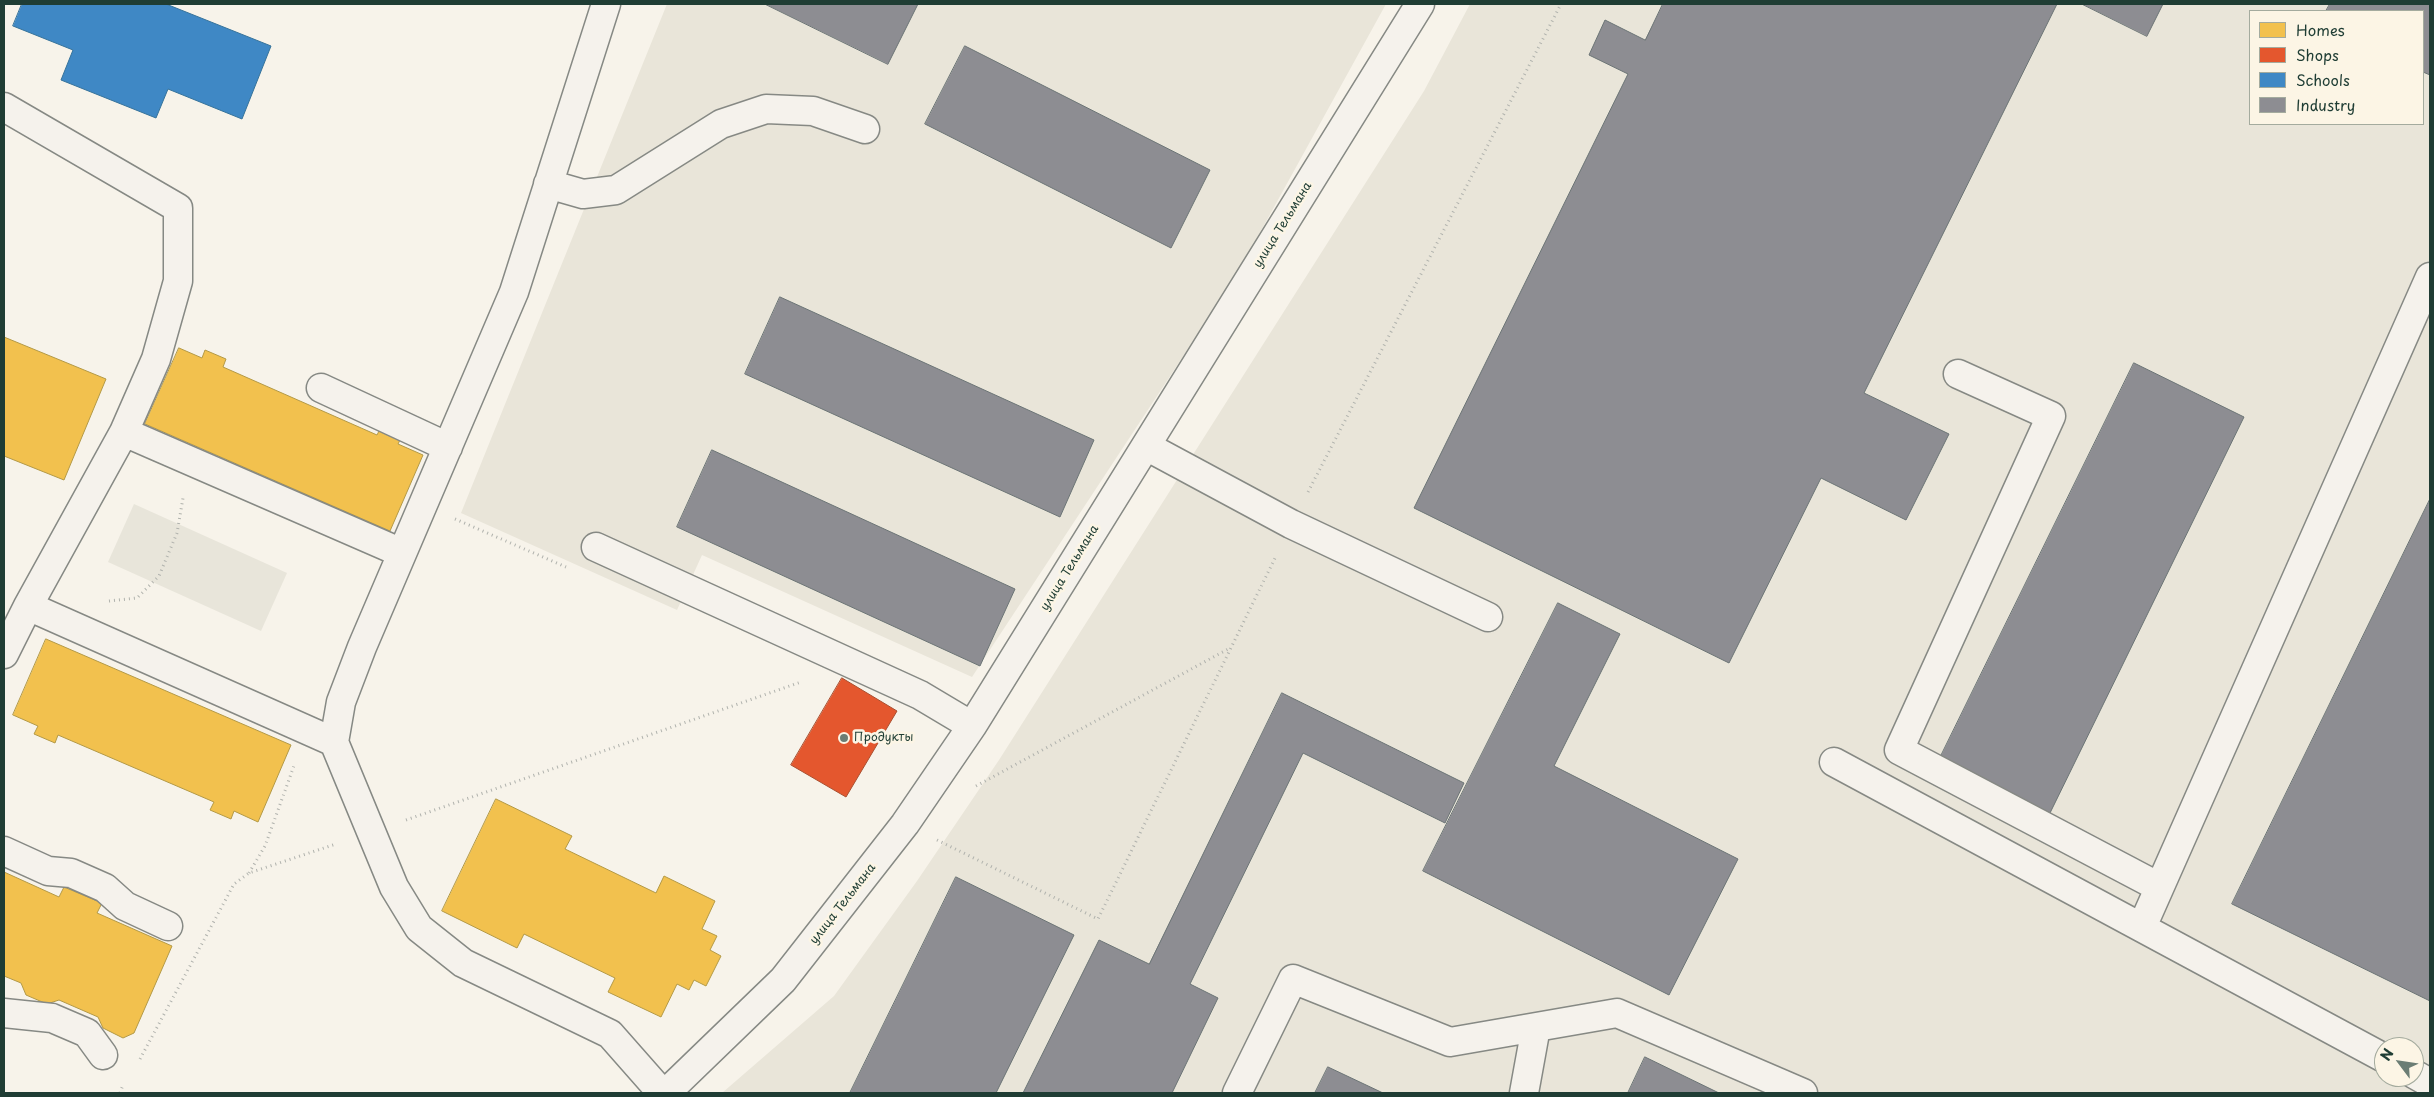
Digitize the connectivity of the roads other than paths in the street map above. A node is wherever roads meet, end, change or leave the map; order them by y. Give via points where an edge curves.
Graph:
1 (606, 4) edge
2 (1420, 4) edge
3 (4, 107) edge
4 (865, 129) dead end
5 (548, 184) junction
6 (2430, 277) edge
7 (1958, 374) dead end
8 (321, 388) dead end
9 (124, 432) junction
10 (1146, 446) junction
11 (448, 447) junction
12 (596, 547) dead end
13 (402, 553) junction
14 (28, 606) junction
15 (1488, 616) dead end
16 (4, 654) edge
17 (972, 726) junction
18 (334, 742) junction
19 (1834, 762) dead end
20 (4, 851) edge
21 (2159, 887) junction
22 (168, 926) dead end
23 (2142, 928) junction
24 (4, 1013) edge
25 (1536, 1027) junction
26 (2374, 1053) edge
27 (103, 1055) dead end
28 (662, 1093) edge
29 (666, 1093) edge
30 (1237, 1093) edge
31 (1524, 1093) edge
32 (1803, 1093) edge

1 - 5 street
2 - 10 street, улица Тельмана
3 - 9 street via 178,208 178,281 156,358
4 - 5 street via 813,111 766,109 721,124 616,190 583,194
5 - 11 street via 514,292
6 - 21 street
7 - 21 street via 2051,416 1899,750
8 - 11 street
9 - 13 street
9 - 14 street
10 - 15 street via 1291,524
10 - 17 street, улица Тельмана
11 - 13 street
12 - 17 street via 920,695
13 - 18 street via 341,702
14 - 16 street
14 - 18 street
17 - 29 street, улица Тельмана via 905,824 783,980
18 - 28 street via 394,887 419,928 463,963 610,1034
19 - 23 street
20 - 22 street via 48,871 71,873 105,888 126,906
21 - 23 street
23 - 26 street
24 - 27 street via 52,1018 87,1033
25 - 30 street via 1450,1042 1293,979
25 - 31 street
25 - 32 street via 1617,1013

